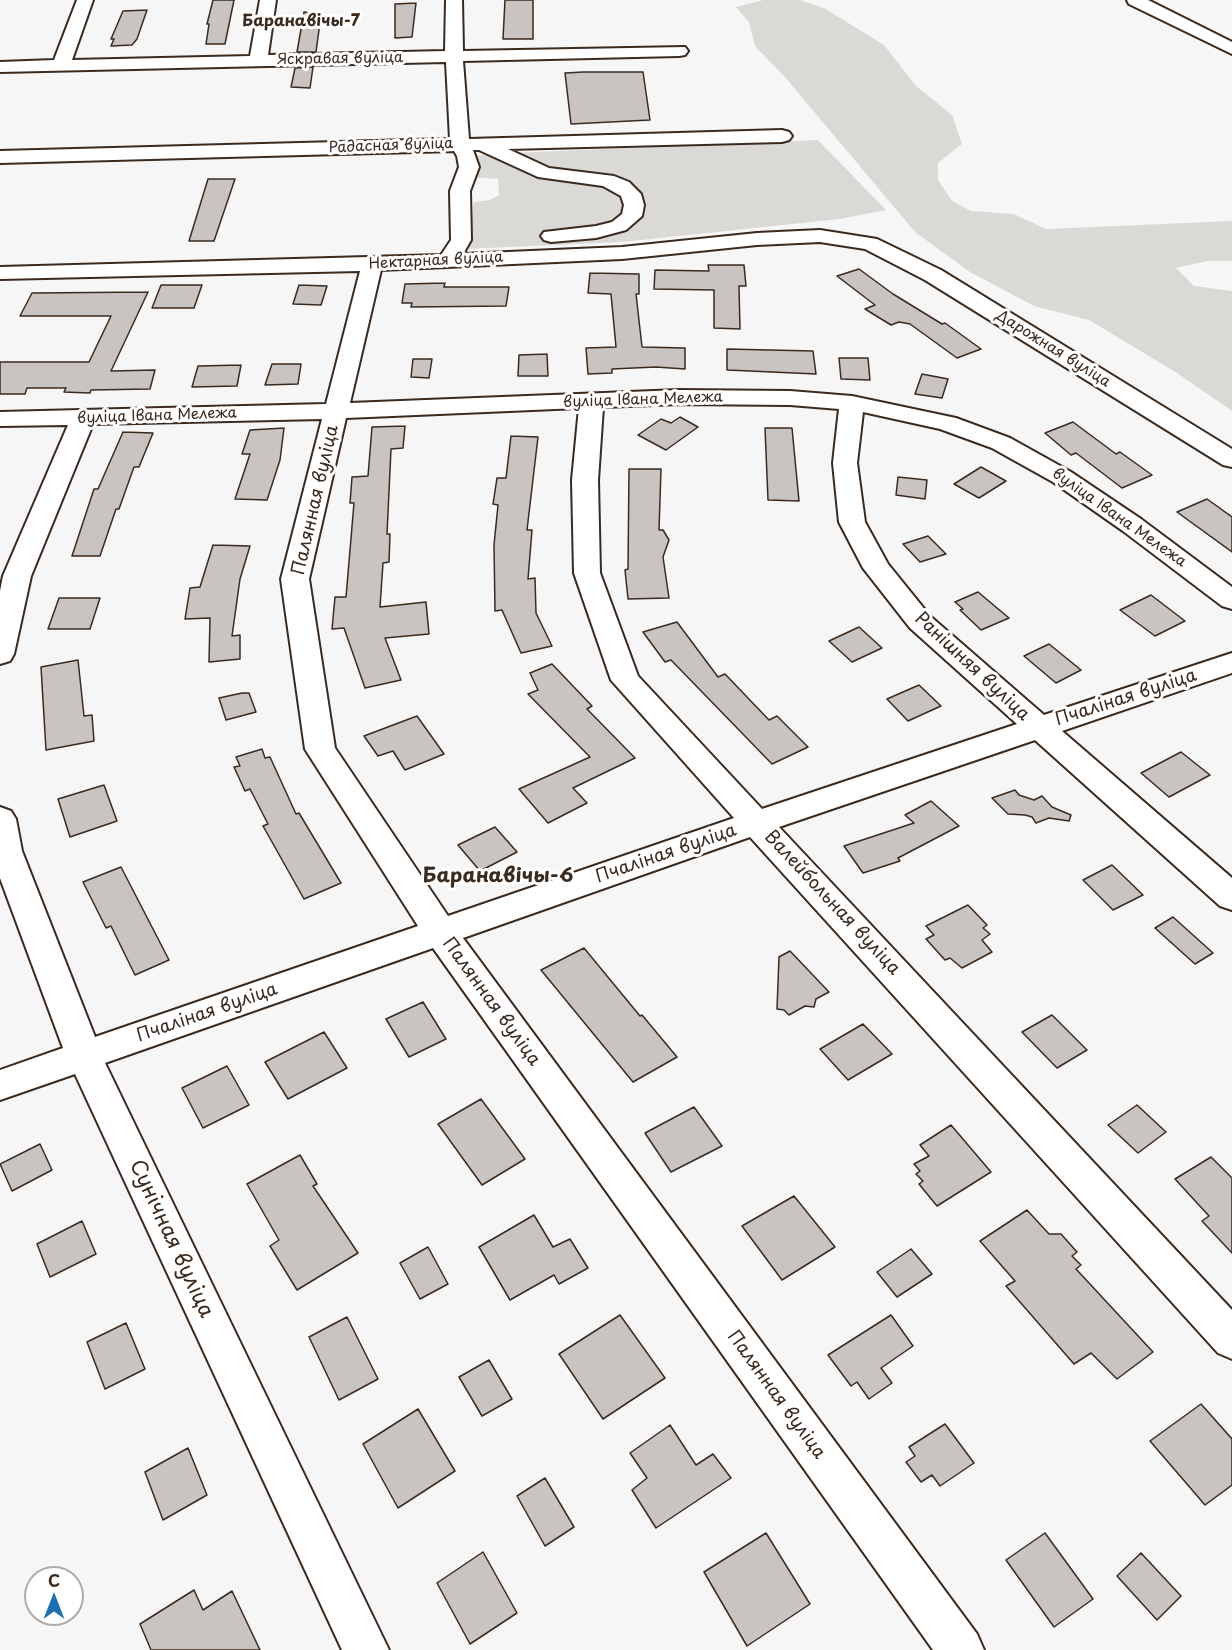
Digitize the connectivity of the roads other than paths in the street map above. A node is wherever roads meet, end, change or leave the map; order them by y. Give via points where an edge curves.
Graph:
1 (85, 0) edge
2 (268, 0) edge
3 (454, 0) edge
4 (1135, 0) edge
5 (1232, 49) edge
6 (679, 51) dead end
7 (454, 56) junction
8 (258, 61) junction
9 (61, 66) junction
10 (0, 67) edge
11 (782, 136) dead end
12 (470, 144) junction
13 (0, 157) edge
14 (870, 243) joint
15 (499, 258) junction
16 (448, 260) junction
17 (372, 264) junction
18 (0, 273) edge
19 (592, 401) junction
20 (852, 403) junction
21 (337, 411) junction
22 (83, 418) junction
23 (0, 419) edge
24 (1232, 460) edge
25 (1232, 600) edge
26 (0, 654) edge
27 (1232, 663) edge
28 (1037, 727) junction
29 (0, 819) edge
30 (758, 822) junction
31 (1232, 897) edge
32 (440, 932) junction
33 (84, 1056) junction
34 (0, 1085) edge
35 (1232, 1339) edge
36 (366, 1650) edge
37 (961, 1650) edge

1 - 9 street
2 - 8 street
3 - 7 street
4 - 5 street
6 - 7 street, Яскравая вуліца
7 - 8 street, Яскравая вуліца
7 - 12 street
8 - 9 street, Яскравая вуліца
9 - 10 street, Яскравая вуліца
11 - 12 street, Радасная вуліца
12 - 13 street, Радасная вуліца
12 - 15 street via 544,173 614,183 628,190 633,199 632,216 619,226 527,240
12 - 16 street via 468,177 460,191 461,240
14 - 15 street, Нектарная вуліца via 820,236 622,253
14 - 24 street, Дарожная вуліца via 933,275
15 - 16 street, Нектарная вуліца
16 - 17 street, Нектарная вуліца
17 - 18 street, Нектарная вуліца
17 - 21 street, Палянная вуліца
19 - 20 street, вуліца Івана Мележа via 730,397
19 - 21 street, вуліца Івана Мележа
19 - 30 street, Валейбольная вуліца via 585,480 587,573 625,680
20 - 25 street, вуліца Івана Мележа via 947,423 1001,443 1062,477
20 - 28 street, Ранішняя вуліца via 845,463 852,522 876,568 921,622
21 - 22 street, вуліца Івана Мележа
21 - 32 street, Палянная вуліца via 295,579 320,749
22 - 23 street, вуліца Івана Мележа
22 - 26 street via 17,576
27 - 28 street, Пчаліная вуліца
28 - 30 street, Пчаліная вуліца
28 - 31 street, Ранішняя вуліца
29 - 33 street, Сунічная вуліца via 6,851
30 - 32 street, Пчаліная вуліца
30 - 35 street, Валейбольная вуліца
32 - 33 street, Пчаліная вуліца
32 - 37 street, Палянная вуліца
33 - 34 street, Пчаліная вуліца
33 - 36 street, Сунічная вуліца

